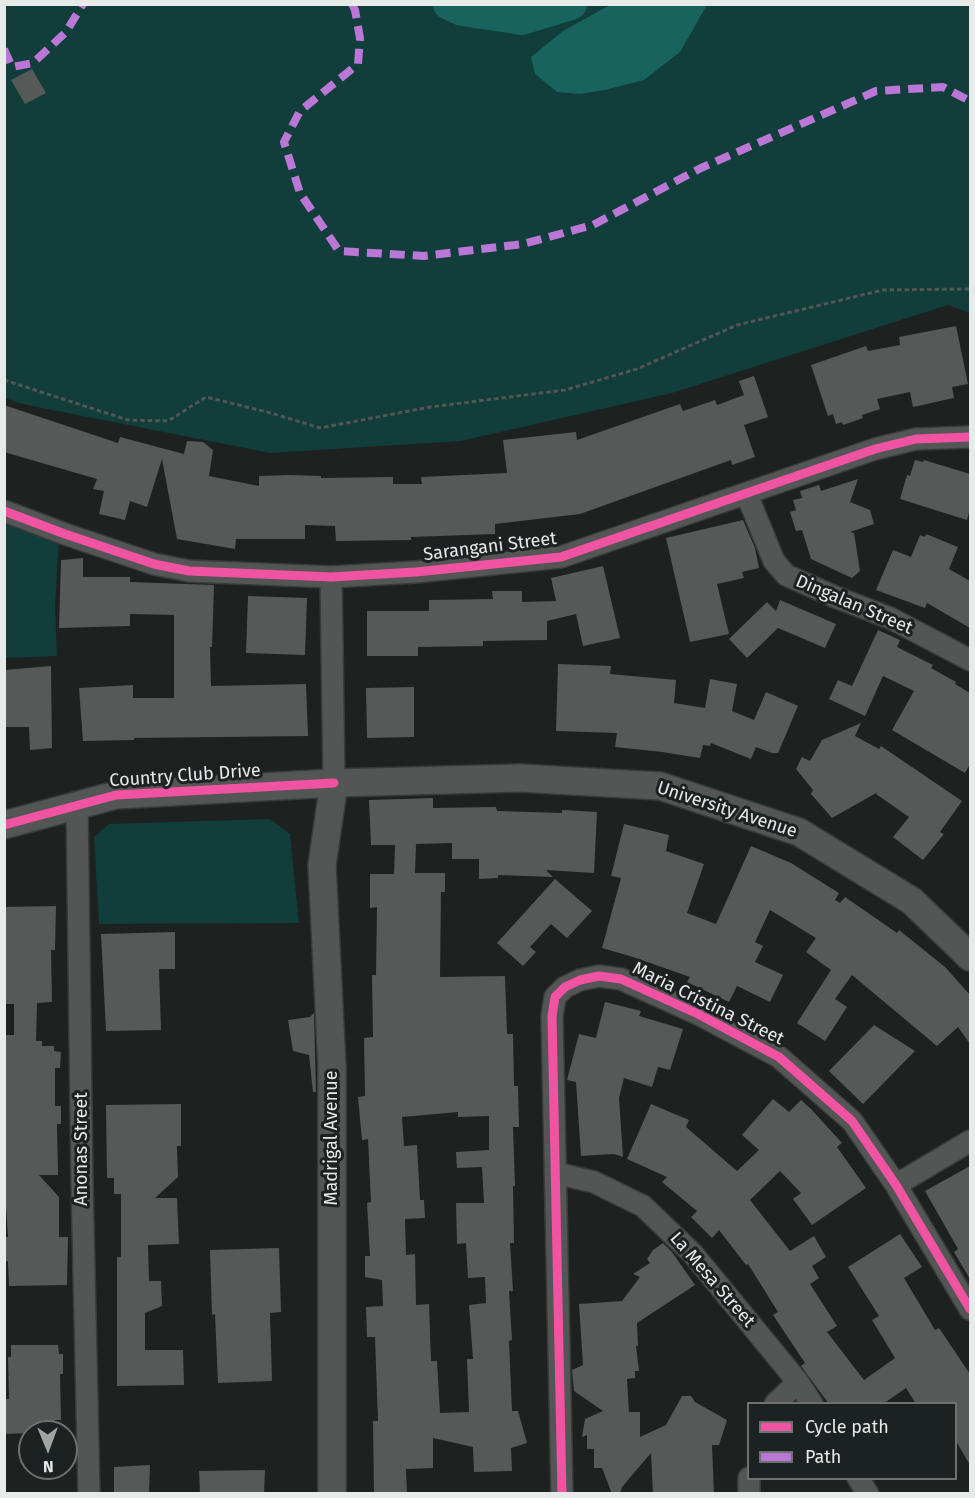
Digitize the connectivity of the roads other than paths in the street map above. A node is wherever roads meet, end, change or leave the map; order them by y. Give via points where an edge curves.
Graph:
1 (970, 437) edge
2 (747, 495) junction
3 (4, 511) edge
4 (331, 577) junction
5 (970, 660) edge
6 (334, 783) junction
7 (77, 805) junction
8 (4, 825) edge
9 (970, 957) edge
10 (970, 1141) edge
11 (556, 1173) junction
12 (896, 1185) junction
13 (970, 1309) edge
14 (798, 1382) junction
15 (777, 1402) edge
16 (811, 1402) edge
17 (859, 1480) edge
18 (89, 1494) edge
19 (332, 1494) edge
20 (562, 1494) edge
21 (868, 1494) edge

1 - 2 street, Sarangani Street via 916,439 875,449
2 - 4 street, Sarangani Street via 561,557
2 - 5 street, Dingalan Street via 774,561 786,575 890,618
3 - 4 street, Sarangani Street via 154,564 189,571
4 - 6 street
6 - 7 street, Country Club Drive via 116,795
6 - 9 street, University Avenue via 520,778 660,786 799,832 912,901
6 - 19 street, Madrigal Avenue via 322,865 332,1067
7 - 8 street, Country Club Drive
7 - 18 street, Anonas Street
10 - 12 street
11 - 12 street, Maria Cristina Street via 552,1016 555,997 580,980 599,976 621,979 779,1057 852,1121
11 - 14 street, La Mesa Street via 594,1182 643,1206 693,1254
11 - 20 street, Maria Cristina Street
12 - 13 street, Maria Cristina Street
14 - 15 street
14 - 16 street, La Mesa Street
17 - 21 street

